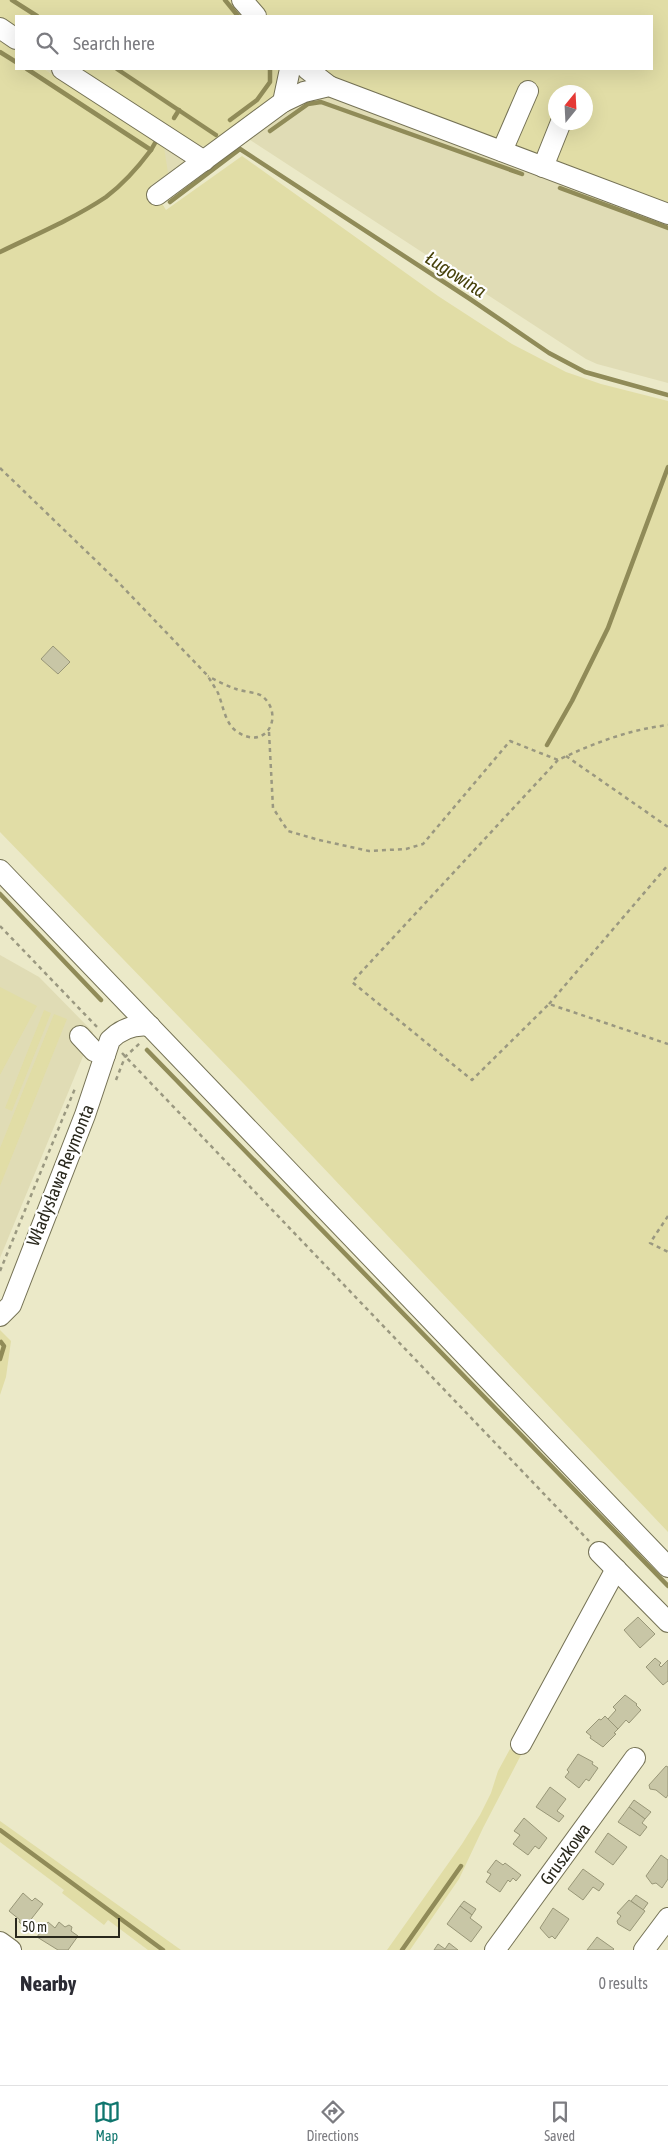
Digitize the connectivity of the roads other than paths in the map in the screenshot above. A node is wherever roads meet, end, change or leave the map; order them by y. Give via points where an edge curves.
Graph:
1 (242, 0) edge
2 (255, 15) edge
3 (0, 28) edge
4 (15, 38) edge
5 (64, 70) edge
6 (290, 70) edge
7 (308, 70) edge
8 (329, 86) junction
9 (528, 91) dead end
10 (283, 102) junction
11 (557, 130) edge
12 (502, 151) junction
13 (204, 161) junction
14 (543, 166) junction
15 (157, 195) dead end
16 (668, 214) edge
17 (0, 870) edge
18 (120, 995) junction
19 (150, 1026) junction
20 (102, 1044) junction
21 (0, 1316) edge
22 (599, 1552) road end
23 (668, 1567) edge
24 (616, 1569) junction
25 (668, 1622) edge
26 (521, 1744) dead end
27 (635, 1758) dead end
28 (668, 1918) edge
29 (0, 1942) edge
30 (11, 1950) edge
31 (496, 1950) edge
32 (644, 1950) edge

1 - 2 street
3 - 4 street
5 - 13 street
6 - 10 street
7 - 8 street
8 - 10 street via 304,92
8 - 12 street
9 - 12 street
10 - 13 street
11 - 14 street
12 - 14 street
13 - 15 street
14 - 16 street
17 - 18 street
18 - 19 street
18 - 20 street, Władysława Reymonta via 121,1005
19 - 20 street via 137,1025
19 - 23 street
20 - 21 street, Władysława Reymonta via 88,1108 11,1305
22 - 24 street
24 - 25 street
24 - 26 street
27 - 31 street, Gruszkowa
28 - 32 street
29 - 30 street

